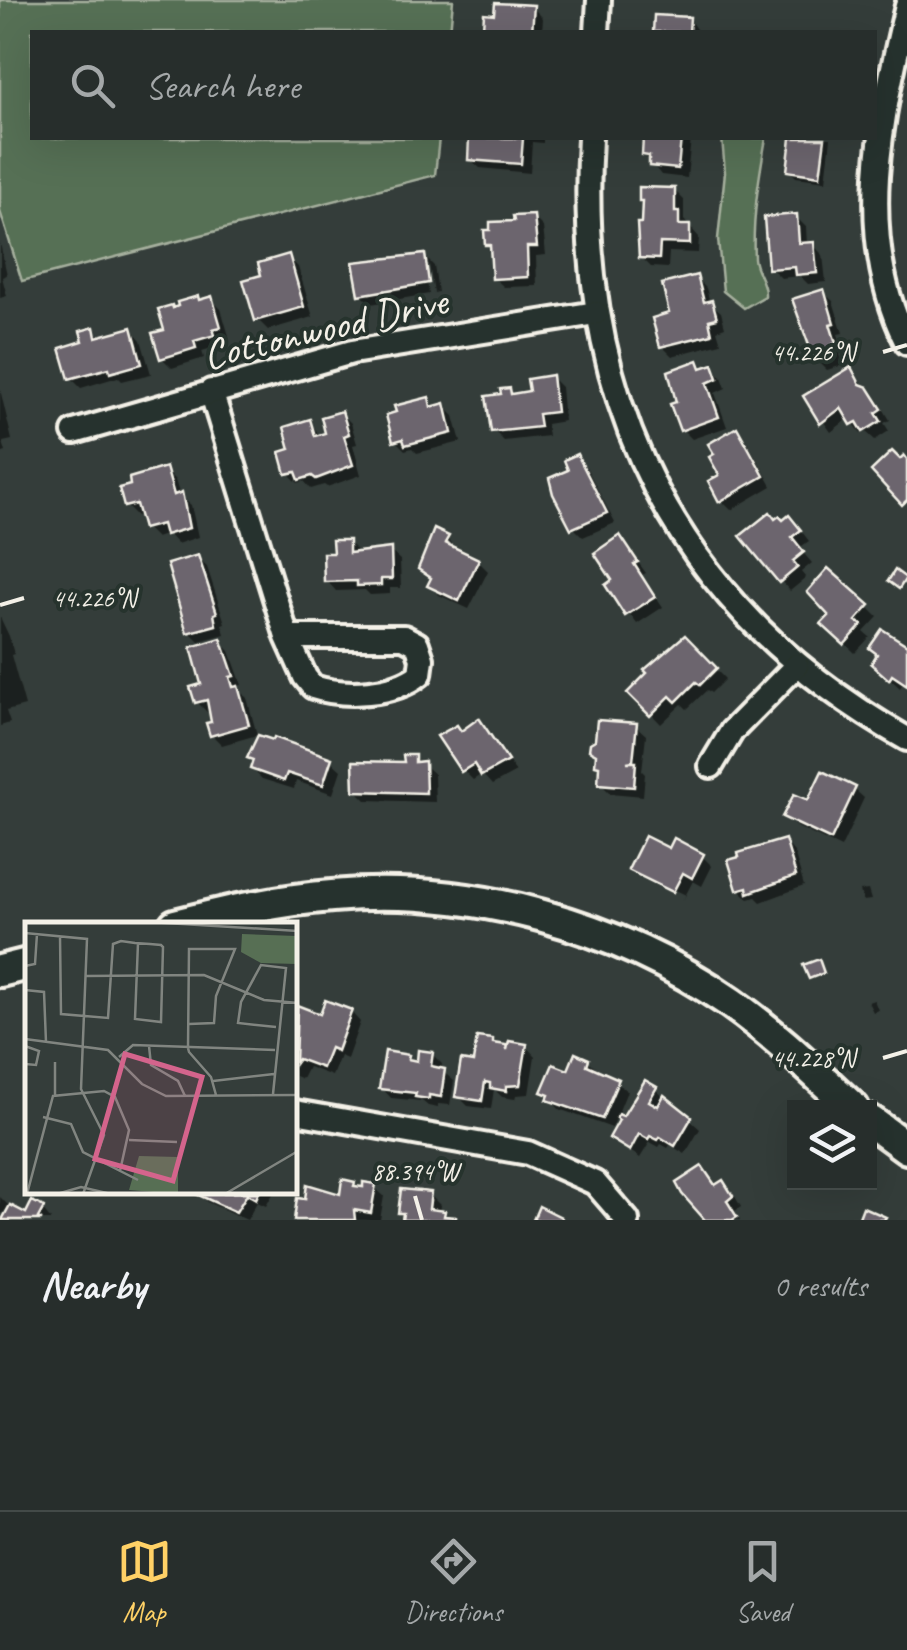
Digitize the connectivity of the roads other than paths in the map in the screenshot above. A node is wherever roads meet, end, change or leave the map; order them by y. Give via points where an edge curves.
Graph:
1 (599, 0) edge
2 (907, 6) edge
3 (596, 30) edge
4 (590, 140) edge
5 (596, 313) junction
6 (907, 343) edge
7 (210, 392) junction
8 (74, 432) dead end
9 (287, 637) junction
10 (796, 665) junction
11 (907, 739) edge
12 (711, 766) dead end
13 (187, 922) edge
14 (25, 965) edge
15 (0, 971) edge
16 (844, 1100) edge
17 (298, 1113) edge
18 (877, 1126) edge
19 (907, 1148) edge
20 (627, 1220) edge

1 - 3 street
2 - 6 street via 875,194 882,274
4 - 5 street via 587,218
5 - 7 street, Cottonwood Drive via 352,352
5 - 10 street via 612,382 668,511 714,579
7 - 8 street, Cottonwood Drive
7 - 9 street
9 - 9 street via 305,676 325,691 394,689 420,674 418,644 404,636
10 - 11 street
10 - 12 street via 732,731
13 - 16 main road via 336,895 424,896 538,914 682,972 766,1030
14 - 15 main road
17 - 20 street via 528,1152 595,1183
18 - 19 main road

